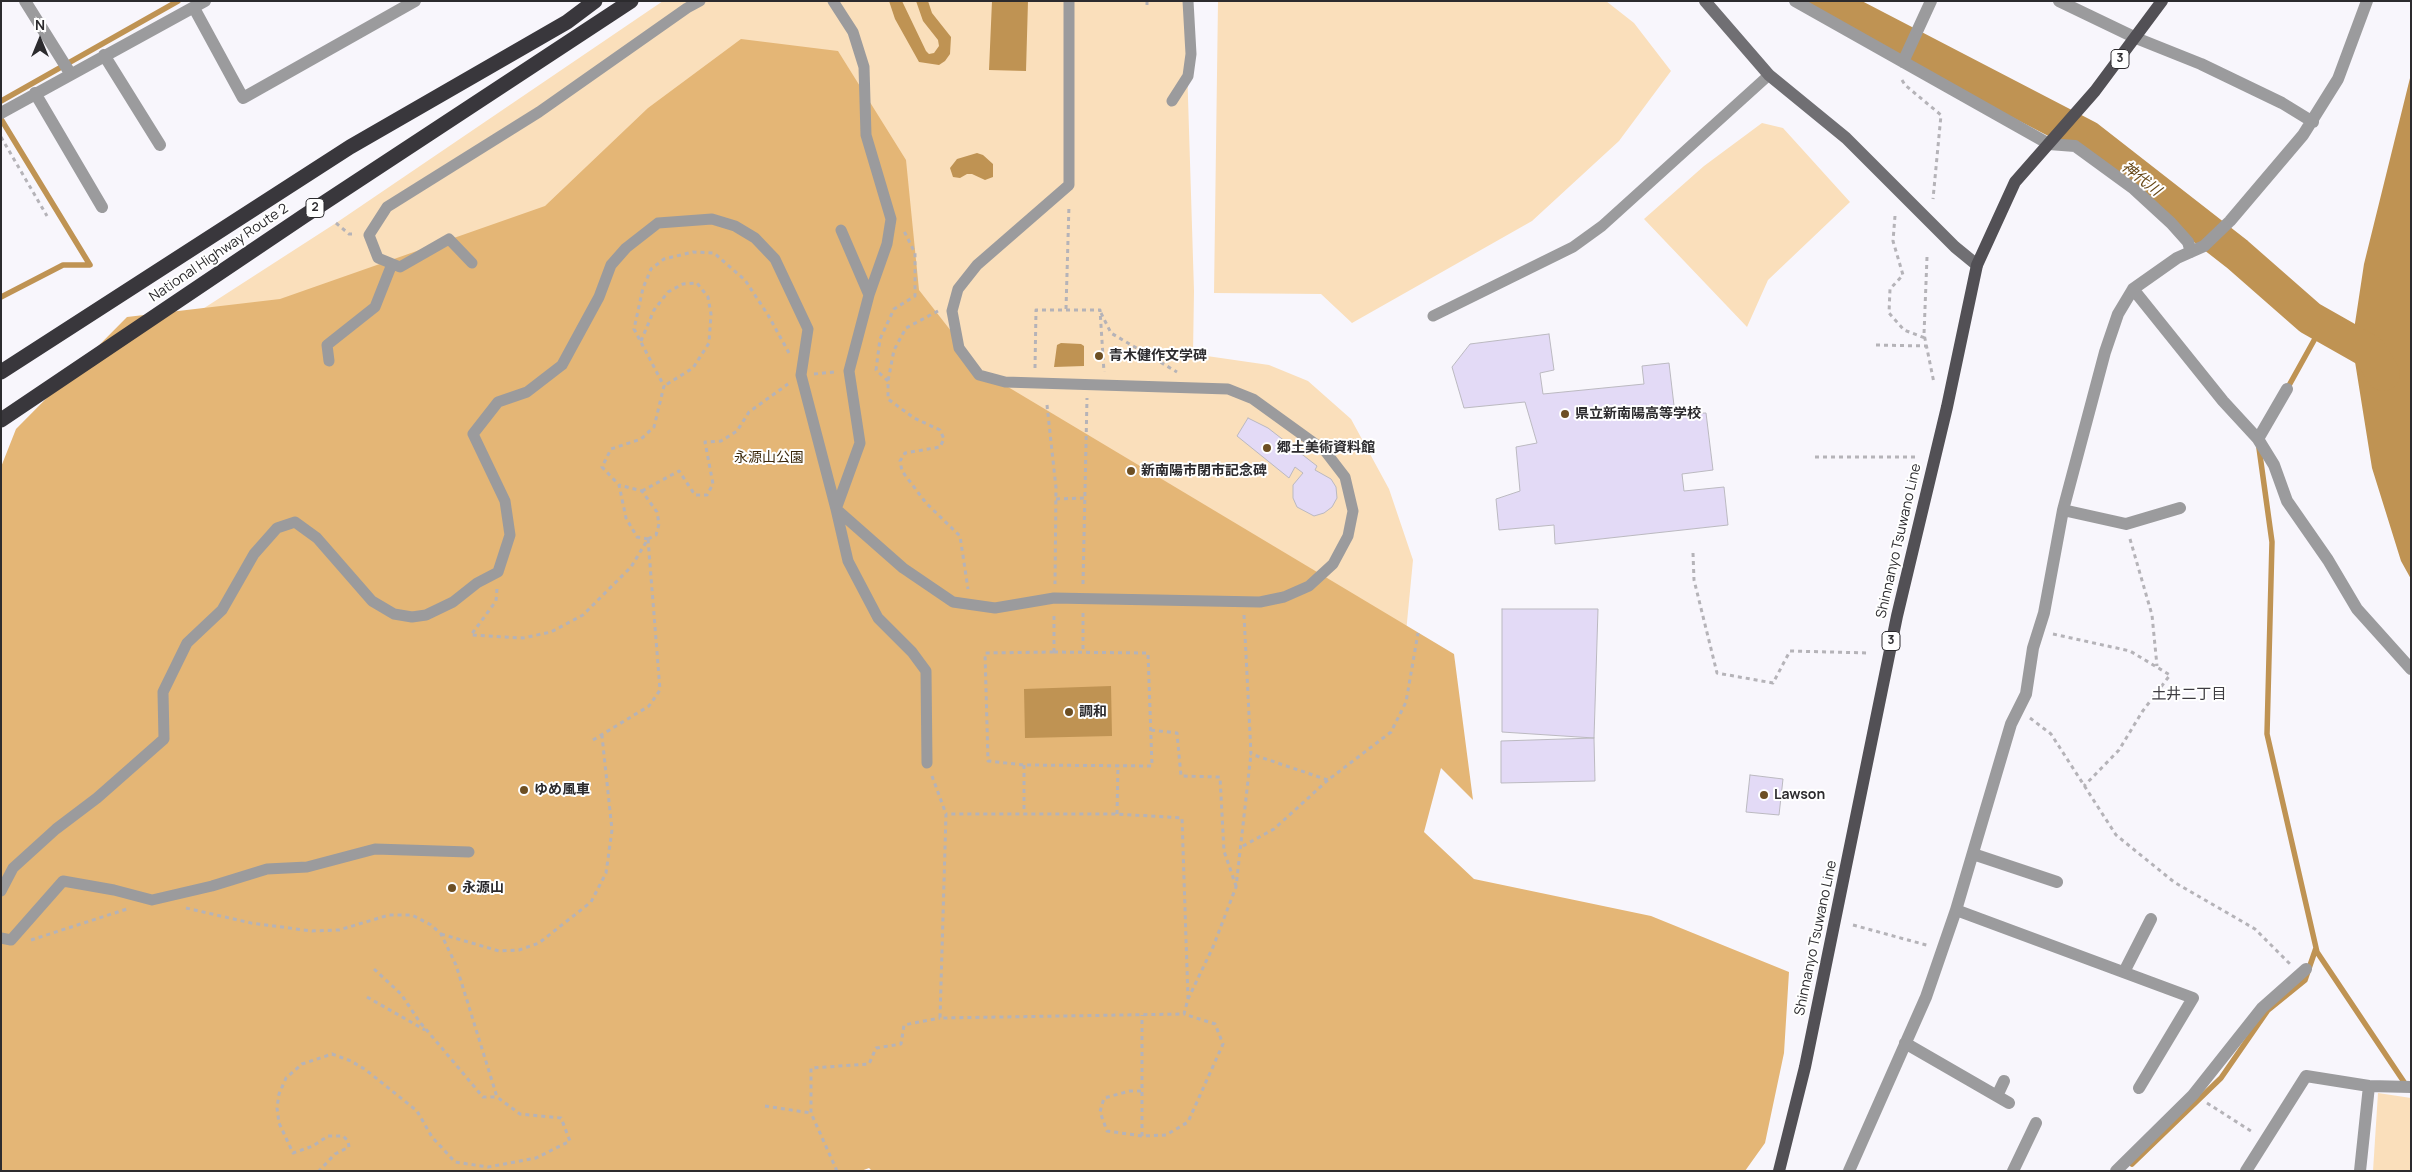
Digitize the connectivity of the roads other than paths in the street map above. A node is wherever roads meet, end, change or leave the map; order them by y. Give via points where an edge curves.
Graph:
1 (25, 1) edge
2 (415, 1) edge
3 (595, 1) edge
4 (631, 1) edge
5 (700, 1) edge
6 (833, 1) edge
7 (1069, 1) edge
8 (1188, 1) edge
9 (1705, 1) edge
10 (1795, 1) edge
11 (1931, 1) edge
12 (2059, 1) edge
13 (2162, 1) edge
14 (2367, 1) edge
15 (199, 4) edge
16 (2136, 38) junction
17 (104, 55) junction
18 (1903, 62) junction
19 (70, 73) junction
20 (1769, 75) junction
21 (35, 93) junction
22 (1172, 101) dead end
23 (1, 113) edge
24 (2312, 122) junction
25 (2049, 144) junction
26 (160, 145) dead end
27 (102, 207) dead end
28 (841, 230) dead end
29 (2191, 252) junction
30 (472, 263) dead end
31 (392, 264) junction
32 (1977, 265) junction
33 (2133, 289) junction
34 (869, 295) junction
35 (1433, 316) dead end
36 (329, 361) dead end
37 (1, 372) edge
38 (2287, 389) dead end
39 (1, 420) edge
40 (2258, 439) junction
41 (2180, 508) dead end
42 (836, 509) junction
43 (2063, 510) junction
44 (2411, 669) edge
45 (927, 763) road end
46 (469, 852) dead end
47 (1973, 854) junction
48 (2057, 882) dead end
49 (1, 891) edge
50 (1956, 910) junction
51 (2151, 919) dead end
52 (1, 938) edge
53 (2124, 972) junction
54 (2303, 972) road end
55 (1905, 1043) junction
56 (2004, 1081) dead end
57 (2369, 1086) junction
58 (2411, 1087) edge
59 (2138, 1088) dead end
60 (1997, 1096) junction
61 (2009, 1103) dead end
62 (2036, 1123) dead end
63 (1778, 1171) edge
64 (1849, 1171) edge
65 (2013, 1171) edge
66 (2116, 1171) edge
67 (2246, 1171) edge
68 (2360, 1171) edge

1 - 19 street
2 - 15 street via 243,98
3 - 37 highway, National Highway Route 2 / 2 via 567,22 350,147
4 - 39 highway, National Highway Route 2 / 2
5 - 31 lane via 538,112 387,207 369,235 378,258
6 - 34 lane via 853,32 864,67 866,135 891,219 887,244
7 - 42 lane via 1069,184 977,264 958,289 952,312 959,348 979,375 1005,382 1228,389 1253,399 1325,451 1345,477 1353,511 1348,536 1333,564 1309,586 1284,597 1260,602 1054,598 995,608 953,602 903,568
8 - 22 lane via 1191,54 1188,76
9 - 20 street
10 - 18 street
11 - 18 street
12 - 16 street
13 - 16 main road, Shinnanyo Tsuwano Line / 3
14 - 24 street via 2338,79
15 - 17 street
16 - 24 street via 2201,64 2282,103
16 - 25 main road, Shinnanyo Tsuwano Line / 3
17 - 19 street
17 - 26 street
18 - 25 street
19 - 21 street
20 - 32 street via 1846,138
20 - 35 lane via 1602,226 1572,247
21 - 23 street
21 - 27 street
24 - 29 street via 2230,221 2204,246
25 - 29 street via 2075,146 2134,189 2171,223 2188,242
25 - 32 main road, Shinnanyo Tsuwano Line / 3 via 2015,182
28 - 34 lane
29 - 33 street via 2176,258
30 - 31 lane via 449,239 400,267
31 - 36 lane via 375,307 327,345
32 - 63 main road, Shinnanyo Tsuwano Line / 3 via 1897,616 1805,1067
33 - 40 street via 2223,401
33 - 43 street via 2118,314 2105,352
34 - 42 lane via 848,371 860,443
38 - 40 street
40 - 44 street via 2274,465 2287,501 2357,609
41 - 43 street via 2126,524
42 - 45 lane via 848,562 878,618 926,671
42 - 49 lane via 801,375 808,329 775,258 755,238 735,226 712,219 658,223 611,264 599,297 562,365 527,392 498,402 473,434 505,501 510,535 498,572 453,602 426,615 394,614 372,601 317,538 295,522 277,528 254,554 222,610 187,643 162,692 164,739 13,868
43 - 47 street via 2026,694 2011,724
46 - 52 lane via 375,849 307,867 267,869 152,900 63,881 11,940
47 - 48 street
47 - 50 street
50 - 53 street
50 - 55 street via 1926,997
51 - 53 street
53 - 59 street via 2193,998
54 - 66 street via 2262,1008 2193,1095
55 - 60 street
55 - 64 street
56 - 60 street
57 - 58 street
57 - 67 street via 2306,1076
57 - 68 street
60 - 61 street
62 - 65 street

